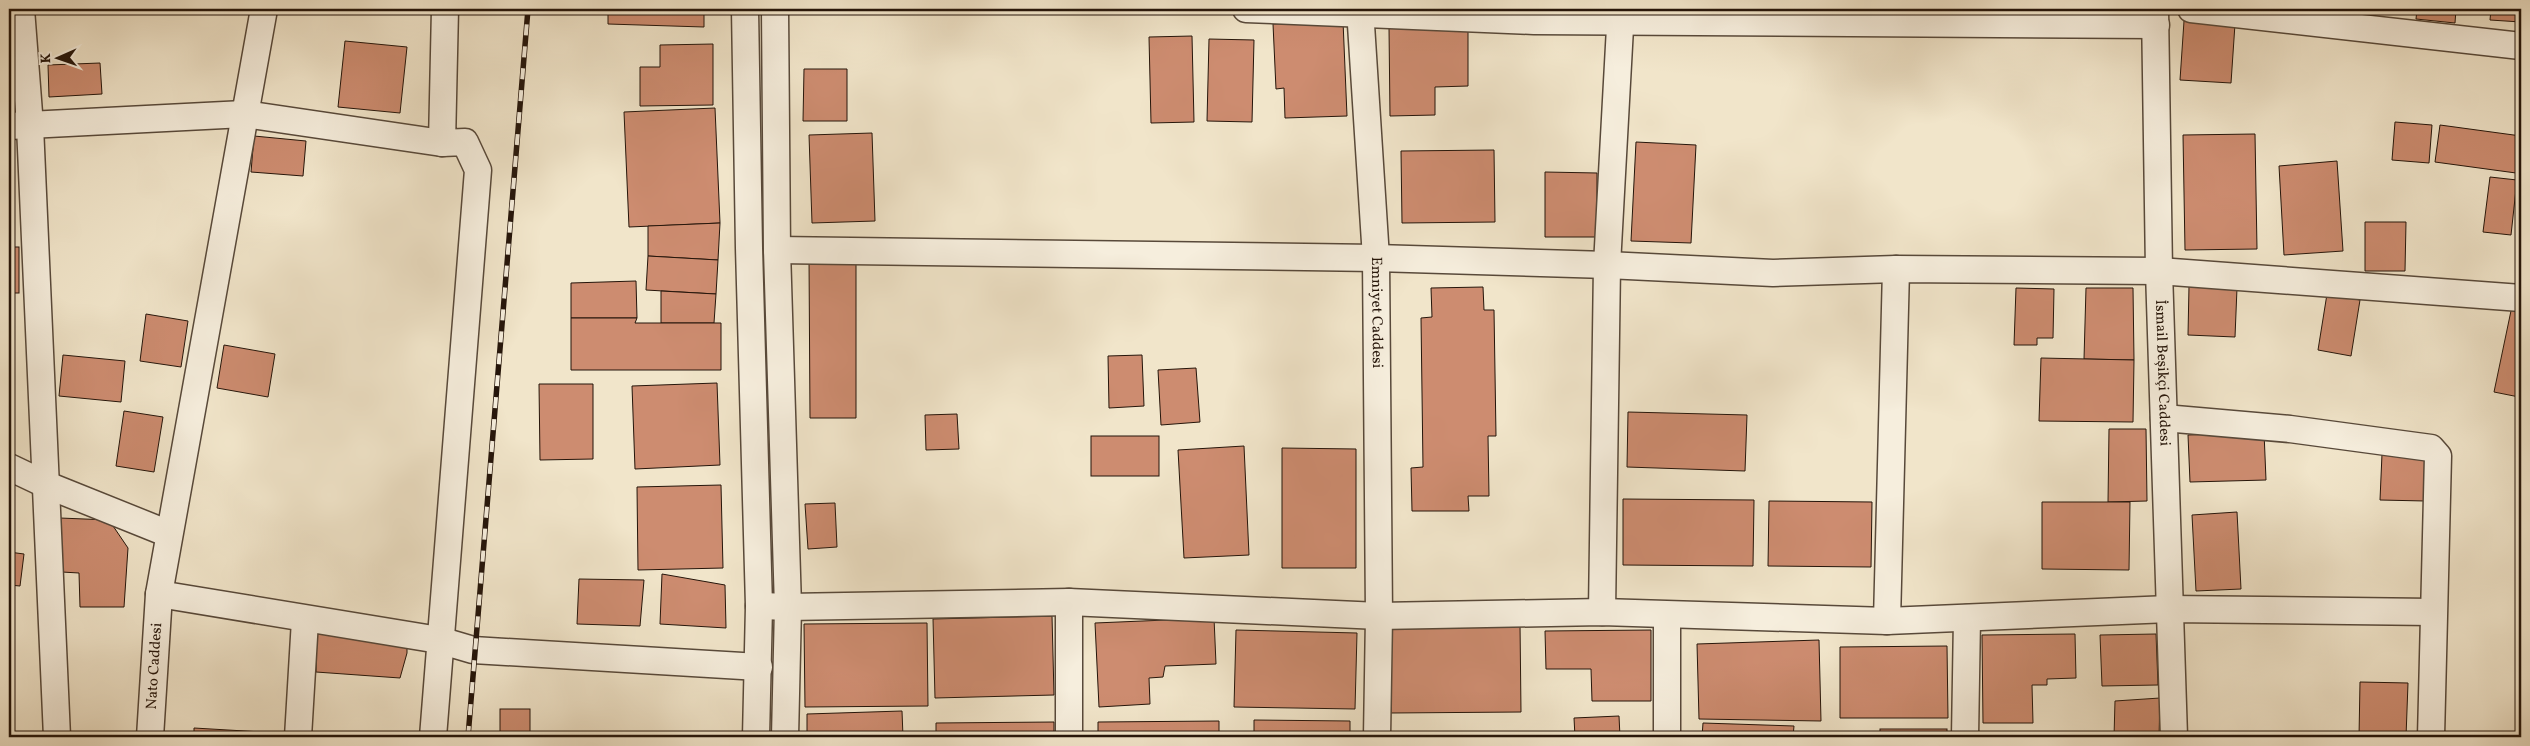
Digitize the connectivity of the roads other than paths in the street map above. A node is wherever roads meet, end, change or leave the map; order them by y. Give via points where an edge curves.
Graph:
1 (21, 9) edge
2 (264, 9) edge
3 (445, 9) edge
4 (745, 9) edge
5 (775, 9) edge
6 (1246, 9) edge
7 (2191, 9) edge
8 (1360, 11) edge
9 (1621, 15) edge
10 (2155, 17) edge
11 (2521, 46) edge
12 (244, 114) junction
13 (19, 126) edge
14 (442, 144) junction
15 (777, 250) junction
16 (1376, 258) junction
17 (1607, 265) junction
18 (1896, 269) junction
19 (2158, 272) junction
20 (2521, 298) edge
21 (2164, 418) junction
22 (9, 467) edge
23 (47, 485) junction
24 (169, 534) junction
25 (158, 594) junction
26 (1069, 602) junction
27 (759, 606) junction
28 (788, 608) junction
29 (2169, 610) junction
30 (1602, 612) junction
31 (2433, 612) junction
32 (1667, 615) junction
33 (1379, 616) junction
34 (1967, 618) junction
35 (305, 620) junction
36 (1887, 621) junction
37 (439, 640) junction
38 (759, 667) junction
39 (57, 737) edge
40 (150, 737) edge
41 (298, 737) edge
42 (433, 737) edge
43 (756, 737) edge
44 (785, 737) edge
45 (1069, 737) edge
46 (1377, 737) edge
47 (1667, 737) edge
48 (1965, 737) edge
49 (2174, 737) edge
50 (2431, 737) edge

1 - 13 street
2 - 12 street, Nato Caddesi
3 - 14 street
4 - 27 street via 748,248
5 - 15 street
6 - 8 street
7 - 11 street
8 - 9 street via 1534,21
8 - 16 street, Emniyet Caddesi
9 - 10 street
9 - 17 street
10 - 19 street, İsmail Beşikçi Caddesi
12 - 13 street
12 - 14 street
12 - 24 street, Nato Caddesi
13 - 23 street
14 - 37 street via 466,142 478,170
15 - 16 street
15 - 28 street
16 - 17 street
16 - 33 street, Emniyet Caddesi
17 - 18 street via 1773,273
17 - 30 street
18 - 19 street
18 - 36 street
19 - 20 street
19 - 21 street, İsmail Beşikçi Caddesi
21 - 29 street, İsmail Beşikçi Caddesi
21 - 31 street via 2290,429 2431,448 2438,456
22 - 23 street
23 - 24 street
23 - 39 street
24 - 25 street, Nato Caddesi
25 - 35 street
25 - 40 street, Nato Caddesi
26 - 28 street
26 - 33 street
26 - 45 street
27 - 28 street
27 - 38 street
28 - 44 street
29 - 31 street
29 - 34 street
29 - 49 street, İsmail Beşikçi Caddesi
30 - 32 street
30 - 33 street
31 - 50 street
32 - 36 street
32 - 47 street
33 - 46 street, Emniyet Caddesi
34 - 36 street
34 - 48 street
35 - 37 street
35 - 41 street
37 - 38 street via 473,650
37 - 42 street
38 - 43 street

